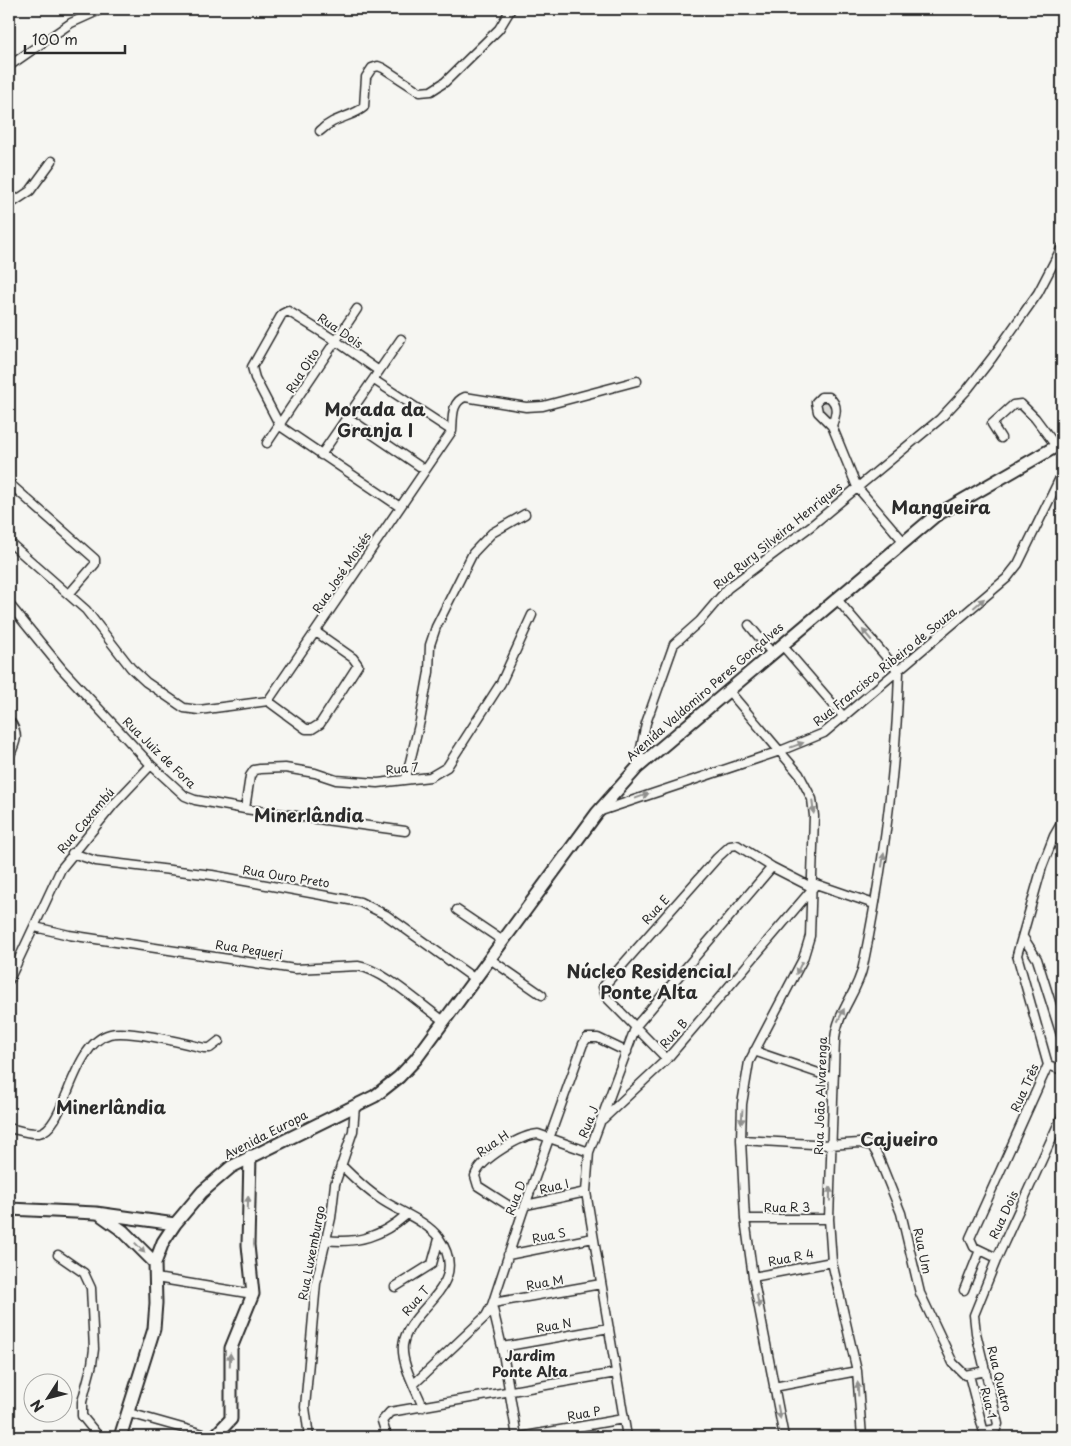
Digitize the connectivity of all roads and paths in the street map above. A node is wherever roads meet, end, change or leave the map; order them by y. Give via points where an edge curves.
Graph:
1 (102, 9) edge
2 (511, 9) edge
3 (9, 66) edge
4 (320, 131) dead end
5 (52, 161) dead end
6 (9, 205) edge
7 (1062, 247) edge
8 (357, 309) dead end
9 (401, 338) dead end
10 (336, 341) junction
11 (379, 371) junction
12 (374, 380) junction
13 (637, 381) dead end
14 (347, 417) junction
15 (280, 426) junction
16 (832, 426) dead end
17 (452, 431) junction
18 (1001, 438) dead end
19 (267, 444) dead end
20 (1059, 445) edge
21 (321, 455) junction
22 (424, 470) junction
23 (1062, 474) edge
24 (9, 483) edge
25 (857, 487) junction
26 (400, 507) junction
27 (525, 514) dead end
28 (9, 542) edge
29 (904, 542) junction
30 (70, 594) junction
31 (836, 598) junction
32 (9, 604) edge
33 (532, 615) dead end
34 (749, 625) dead end
35 (316, 632) junction
36 (782, 645) junction
37 (772, 653) junction
38 (899, 672) junction
39 (728, 690) junction
40 (268, 701) junction
41 (844, 717) junction
42 (9, 720) edge
43 (780, 751) junction
44 (9, 757) edge
45 (151, 765) junction
46 (636, 768) junction
47 (406, 778) junction
48 (612, 795) junction
49 (620, 804) junction
50 (245, 809) junction
51 (597, 813) junction
52 (1062, 822) edge
53 (405, 831) dead end
54 (72, 853) junction
55 (772, 867) junction
56 (813, 885) junction
57 (874, 904) junction
58 (456, 910) dead end
59 (35, 927) junction
60 (1023, 937) junction
61 (503, 941) junction
62 (490, 959) junction
63 (475, 979) junction
64 (9, 980) edge
65 (542, 995) dead end
66 (444, 1021) junction
67 (636, 1026) junction
68 (1062, 1038) edge
69 (219, 1041) dead end
70 (627, 1052) junction
71 (754, 1052) junction
72 (416, 1059) joint
73 (667, 1059) junction
74 (1048, 1065) junction
75 (1062, 1070) edge
76 (833, 1078) junction
77 (355, 1106) junction
78 (1062, 1116) edge
79 (603, 1119) junction
80 (9, 1128) edge
81 (548, 1138) junction
82 (741, 1140) junction
83 (830, 1145) junction
84 (589, 1152) junction
85 (250, 1156) junction
86 (341, 1165) junction
87 (586, 1192) junction
88 (526, 1205) junction
89 (9, 1210) edge
90 (96, 1213) junction
91 (522, 1214) junction
92 (406, 1215) junction
93 (129, 1217) junction
94 (745, 1219) junction
95 (829, 1219) junction
96 (175, 1224) junction
97 (123, 1231) junction
98 (593, 1238) junction
99 (439, 1239) junction
100 (326, 1240) junction
101 (980, 1250) junction
102 (58, 1255) dead end
103 (508, 1255) junction
104 (997, 1258) junction
105 (832, 1262) junction
106 (155, 1263) junction
107 (753, 1277) junction
108 (156, 1278) junction
109 (601, 1284) junction
110 (395, 1287) dead end
111 (964, 1290) dead end
112 (253, 1294) junction
113 (492, 1304) junction
114 (975, 1325) joint
115 (609, 1328) junction
116 (502, 1347) junction
117 (857, 1371) junction
118 (986, 1371) junction
119 (616, 1373) junction
120 (970, 1375) junction
121 (414, 1384) junction
122 (774, 1387) junction
123 (510, 1392) junction
124 (423, 1406) junction
125 (129, 1413) junction
126 (623, 1419) junction
127 (988, 1431) joint
128 (99, 1437) edge
129 (120, 1437) edge
130 (214, 1437) edge
131 (309, 1437) edge
132 (387, 1437) edge
133 (518, 1437) edge
134 (627, 1437) edge
135 (784, 1437) edge
136 (862, 1437) edge

1 - 3 street via 71,24
2 - 4 street via 498,28 436,89 420,92 383,68 372,68 366,77 364,107 334,120
5 - 6 street via 30,191
7 - 25 street, Rua Rury Silveira Henriques via 1038,293 967,390 940,419
8 - 10 street, Rua Oito
9 - 11 street
10 - 11 street, Rua Dois
10 - 15 street, Rua Oito
10 - 15 street, Rua Dois via 288,311 282,314 252,367
11 - 12 street
12 - 14 street
12 - 17 street
13 - 17 street, Rua José Moisés via 543,406 526,407 464,397 455,403
14 - 21 street
14 - 22 street
15 - 19 street, Rua Oito
15 - 21 street
16 - 25 street
17 - 22 street, Rua José Moisés
18 - 20 street via 992,425 1013,405 1020,404
20 - 29 street, Avenida Valdomiro Peres Gonçalves via 935,516
21 - 26 street
22 - 26 street, Rua José Moisés
38 -> 23 street, Rua Francisco Ribeiro de Souza via 1007,578 1018,564
24 - 30 street via 95,559 95,564
25 - 29 street
25 - 46 street, Rua Rury Silveira Henriques via 728,588 700,621 674,644 646,723
26 - 35 street, Rua José Moisés
27 - 47 street via 492,533 473,553 436,627 430,645 429,672 420,721
28 - 30 street
29 - 31 street, Avenida Valdomiro Peres Gonçalves
30 - 40 street via 131,668 184,708 199,710
31 - 36 street, Avenida Valdomiro Peres Gonçalves
38 -> 31 street
32 - 45 street, Rua Juiz de Fora via 62,670
33 - 47 street, Rua 7 via 501,683 447,767 430,777
34 - 37 street
35 - 40 street, Rua José Moisés
35 - 40 street via 358,665 320,724 306,729
36 - 37 street, Avenida Valdomiro Peres Gonçalves
36 - 41 street
37 - 39 street, Avenida Valdomiro Peres Gonçalves
38 - 41 street, Rua Francisco Ribeiro de Souza
57 -> 38 street, Rua João Alvarenga via 886,841
39 - 43 street
39 - 46 street, Avenida Valdomiro Peres Gonçalves
43 -> 41 street, Rua Francisco Ribeiro de Souza via 812,740
42 - 44 street via 16,740
49 -> 43 street, Rua Francisco Ribeiro de Souza
43 -> 56 street via 799,774 812,799
45 - 50 street, Rua Juiz de Fora via 190,799
45 - 54 street, Rua Caxambú
46 - 48 street, Avenida Valdomiro Peres Gonçalves
47 - 50 street, Rua 7 via 378,783 359,782 285,768 254,770 250,776
48 - 49 street
48 - 51 street, Avenida Valdomiro Peres Gonçalves
49 - 51 street, Rua Francisco Ribeiro de Souza
50 - 53 street, Rua Juiz de Fora
51 - 61 street, Avenida Valdomiro Peres Gonçalves
52 - 60 street, Rua Três via 1042,867
54 - 59 street, Rua Caxambú via 61,869
54 - 63 street, Rua Ouro Preto via 96,860 212,875 360,902 386,915
55 - 56 street, Rua E
55 - 67 street, Rua J
55 - 67 street, Rua E via 741,847 730,846 604,984 606,997
56 - 57 street, Rua E
56 -> 71 street via 810,936 803,959
56 - 73 street, Rua B
76 -> 57 street, Rua João Alvarenga via 835,1030 855,993 863,968
58 - 61 street
59 - 64 street, Rua Caxambú
59 - 66 street, Rua Pequeri via 295,969 367,967
60 - 68 street via 1037,959
60 - 74 street, Rua Três via 1018,958
61 - 62 street, Avenida Valdomiro Peres Gonçalves
62 - 63 street, Avenida Valdomiro Peres Gonçalves
62 - 65 street
63 - 66 street, Avenida Valdomiro Peres Gonçalves
66 - 72 street, Avenida Valdomiro Peres Gonçalves
67 - 70 street, Rua J
67 - 73 street, Rua E
69 - 80 street via 210,1048 204,1048 111,1033 102,1037 84,1056 61,1107 46,1130 40,1133
70 - 79 street, Rua J
70 - 81 street, Rua D via 592,1036 585,1040
71 - 76 street
71 -> 82 street via 746,1070
72 - 77 street, Avenida Europa via 389,1086
73 - 79 street, Rua B
74 - 75 street
74 - 101 street, Rua Três via 970,1236 972,1245
76 - 83 street, Rua João Alvarenga
77 - 85 street, Avenida Europa
77 - 86 street, Rua Luxemburgo via 353,1131
78 - 104 street, Rua Dois
79 - 84 street, Rua J
81 - 84 street, Rua H
81 - 88 street, Rua D
81 - 91 street, Rua H via 538,1134 522,1138 494,1155 476,1172 478,1186
82 - 83 street, Rua Um
82 - 94 street
95 -> 83 street, Rua João Alvarenga
83 - 120 street, Rua Um via 868,1144 876,1152 904,1223 920,1292 956,1367 962,1374
84 - 87 street, Rua J
85 - 96 street, Avenida Europa via 216,1178
112 -> 85 street via 248,1245
86 - 92 street via 377,1198
86 - 100 street, Rua Luxemburgo
87 - 88 street, Rua I
87 - 98 street, Rua J
88 - 91 street, Rua D
89 - 90 street
90 - 93 street
90 - 97 street
91 - 103 street, Rua D
92 - 99 street via 427,1227
92 - 100 street via 382,1233 364,1239 350,1242
93 - 96 street
93 - 97 street via 124,1222
94 - 95 street, Rua R 3
94 - 107 street
95 - 105 street, Rua João Alvarenga
96 - 106 street, Avenida Europa
97 -> 106 street
98 - 103 street, Rua S
98 - 109 street, Rua J
99 - 110 street, Rua T via 432,1264
99 - 121 street, Rua T via 447,1259 446,1277 436,1297 410,1325 403,1347
100 - 131 street, Rua Luxemburgo via 318,1270 309,1353 305,1407
101 - 104 street
101 - 111 street
102 - 128 street via 84,1273 91,1288 94,1349 82,1416
103 - 113 street, Rua D
104 - 114 street, Rua Dois via 974,1315
105 - 107 street, Rua R 4
105 - 117 street, Rua João Alvarenga
106 - 108 street, Avenida Europa
107 -> 122 street
108 - 112 street
108 - 125 street, Avenida Europa via 154,1329
109 - 113 street, Rua M
109 - 115 street, Rua J
130 -> 112 street via 230,1419 231,1348
113 - 116 street
113 - 121 street, Rua D via 486,1316
114 - 118 street, Rua Quatro
115 - 116 street, Rua N
115 - 119 street, Rua J
116 - 123 street
117 - 122 street
136 -> 117 street, Rua João Alvarenga
118 - 120 street
118 - 127 street, Rua Quatro via 998,1425
119 - 123 street
119 - 126 street, Rua J
120 - 127 street, Rua 1 via 981,1425
121 - 124 street, Rua T
122 -> 135 street
123 - 124 street
123 - 133 street
124 - 132 street via 384,1416 382,1421
125 - 129 street, Avenida Europa
125 - 130 street
126 - 133 street, Rua P
126 - 134 street, Rua J

